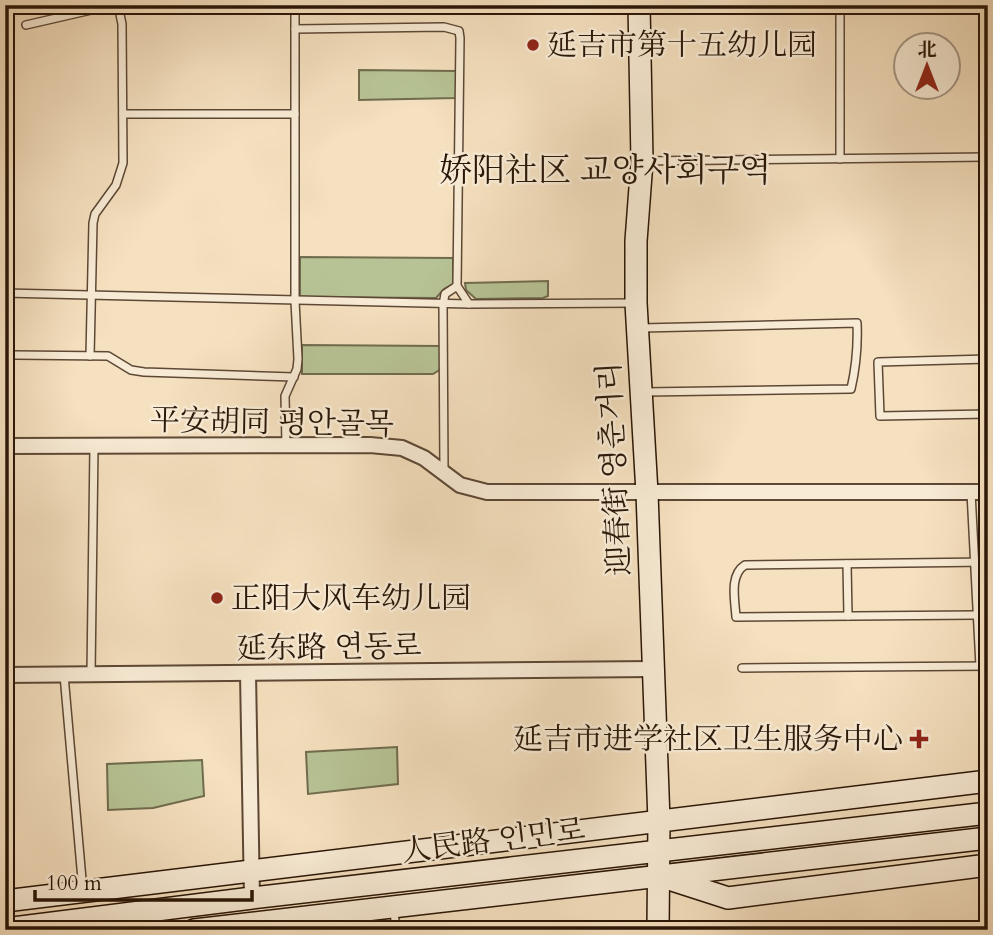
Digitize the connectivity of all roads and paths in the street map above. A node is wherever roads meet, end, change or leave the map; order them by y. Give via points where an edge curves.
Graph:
1 (113, 5) edge
2 (118, 5) edge
3 (295, 5) edge
4 (639, 5) edge
5 (841, 5) edge
6 (26, 25) dead end
7 (295, 29) junction
8 (123, 114) junction
9 (295, 114) junction
10 (988, 157) edge
11 (840, 159) junction
12 (642, 162) junction
13 (457, 286) junction
14 (5, 293) edge
15 (91, 295) junction
16 (295, 301) junction
17 (636, 303) junction
18 (469, 304) junction
19 (443, 305) junction
20 (637, 328) junction
21 (15, 355) dead end
22 (90, 356) junction
23 (988, 359) edge
24 (294, 377) junction
25 (641, 392) junction
26 (988, 414) edge
27 (286, 445) junction
28 (5, 446) edge
29 (94, 446) junction
30 (444, 473) junction
31 (971, 492) junction
32 (988, 492) edge
33 (647, 493) junction
34 (974, 562) junction
35 (988, 562) edge
36 (847, 564) junction
37 (978, 615) junction
38 (848, 616) junction
39 (984, 666) edge
40 (742, 668) dead end
41 (653, 669) junction
42 (248, 674) junction
43 (64, 675) junction
44 (91, 675) junction
45 (5, 676) edge
46 (988, 781) edge
47 (986, 807) edge
48 (659, 821) junction
49 (988, 838) edge
50 (658, 851) junction
51 (988, 865) edge
52 (251, 871) junction
53 (658, 875) junction
54 (83, 891) junction
55 (252, 898) junction
56 (5, 901) edge
57 (393, 907) junction
58 (220, 928) edge
59 (5, 929) edge
60 (194, 930) edge
61 (396, 930) edge
62 (658, 930) edge

1 - 6 lane
2 - 8 lane
3 - 7 lane
4 - 12 street, 迎春街 영춘거리
5 - 11 lane
7 - 9 lane
7 - 13 lane via 444,27 459,31
8 - 9 lane
8 - 15 lane via 121,174 93,223
9 - 16 lane
10 - 11 lane
11 - 12 lane
12 - 17 street, 迎春街 영춘거리
13 - 18 lane
13 - 19 lane via 445,294
14 - 15 lane
15 - 16 lane
15 - 22 lane
16 - 19 lane
16 - 24 lane via 298,359
17 - 18 lane
17 - 20 street, 迎春街 영춘거리
18 - 19 lane
19 - 30 lane
20 - 25 street, 迎春街 영춘거리
20 - 25 lane via 856,323 858,341 851,389
21 - 22 lane
22 - 24 lane via 108,356 144,372
23 - 26 lane via 878,362 880,416
24 - 27 lane via 285,396
25 - 33 street, 迎春街 영춘거리
27 - 29 street, 平安胡同 평안골목
27 - 30 street, 平安胡同 평안골목 via 401,448
28 - 29 street, 平安胡同 평안골목
29 - 44 lane
30 - 33 street, 平安胡同 평안골목 via 460,485 487,492
31 - 32 street, 平安胡同 평안골목
31 - 33 street, 平安胡同 평안골목
31 - 34 lane
33 - 41 street, 迎春街 영춘거리
34 - 35 lane
34 - 36 lane
34 - 37 lane
36 - 38 lane
36 - 38 lane via 745,565 735,576 736,617
37 - 38 lane
37 - 39 lane
39 - 40 lane
41 - 42 street, 延东路 연동로
41 - 48 street, 迎春街 영춘거리
42 - 44 street, 延东路 연동로
42 - 52 street
43 - 44 street, 延东路 연동로
43 - 45 street, 延东路 연동로
43 - 54 lane
46 - 48 street
47 - 50 street, 人民路 인민로
48 - 50 street, 迎春街 영춘거리
48 - 52 street
49 - 53 street, 人民路 인민로
50 - 53 street, 迎春街 영춘거리
50 - 55 street, 人民路 인민로
51 - 53 street via 728,898
52 - 54 street
52 - 55 street
53 - 57 street, 人民路 인민로
53 - 62 street, 迎春街 영춘거리
54 - 56 street
55 - 59 street, 人民路 인민로
57 - 58 street, 人民路 인민로
57 - 61 lane
58 - 60 street, 人民路 인민로

